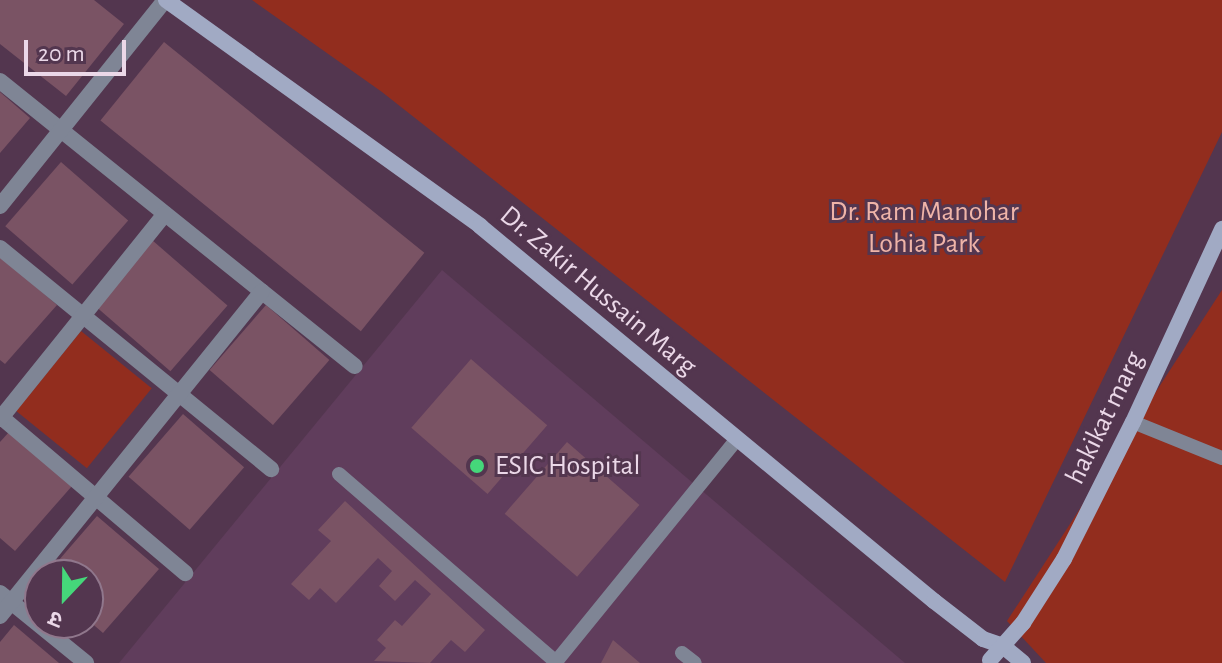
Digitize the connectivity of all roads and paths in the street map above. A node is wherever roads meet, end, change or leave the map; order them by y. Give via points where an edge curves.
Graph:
1 (165, 0) edge
2 (0, 81) edge
3 (61, 130) junction
4 (0, 206) edge
5 (165, 214) junction
6 (1222, 229) edge
7 (0, 248) edge
8 (262, 291) junction
9 (83, 316) junction
10 (355, 366) dead end
11 (179, 394) junction
12 (0, 418) edge
13 (1133, 422) junction
14 (736, 440) junction
15 (1222, 458) edge
16 (271, 469) dead end
17 (339, 474) dead end
18 (96, 497) junction
19 (185, 573) dead end
20 (6, 597) edge
21 (0, 616) edge
22 (983, 639) junction
23 (1003, 646) junction
24 (682, 653) dead end
25 (555, 662) edge
26 (992, 662) edge
27 (86, 663) edge
28 (695, 663) edge
29 (1023, 663) edge

1 - 3 street
1 - 14 street, Dr. Zakir Hussain Marg via 480,226
2 - 3 street
3 - 4 street
3 - 5 street
5 - 8 street
5 - 9 street
6 - 13 street, hakikat marg
7 - 9 street
8 - 10 street
8 - 11 street
9 - 11 street
9 - 12 street
11 - 16 street
11 - 18 street
12 - 18 street
13 - 15 lane
13 - 23 street, hakikat marg via 1064,559
14 - 22 street, Dr. Zakir Hussain Marg
14 - 25 lane
17 - 25 lane
18 - 19 street
18 - 20 street
20 - 21 street
20 - 27 street
22 - 23 street, Dr. Zakir Hussain Marg
22 - 26 street
23 - 26 street
23 - 29 street, Dr. Zakir Hussain Marg
24 - 28 lane

